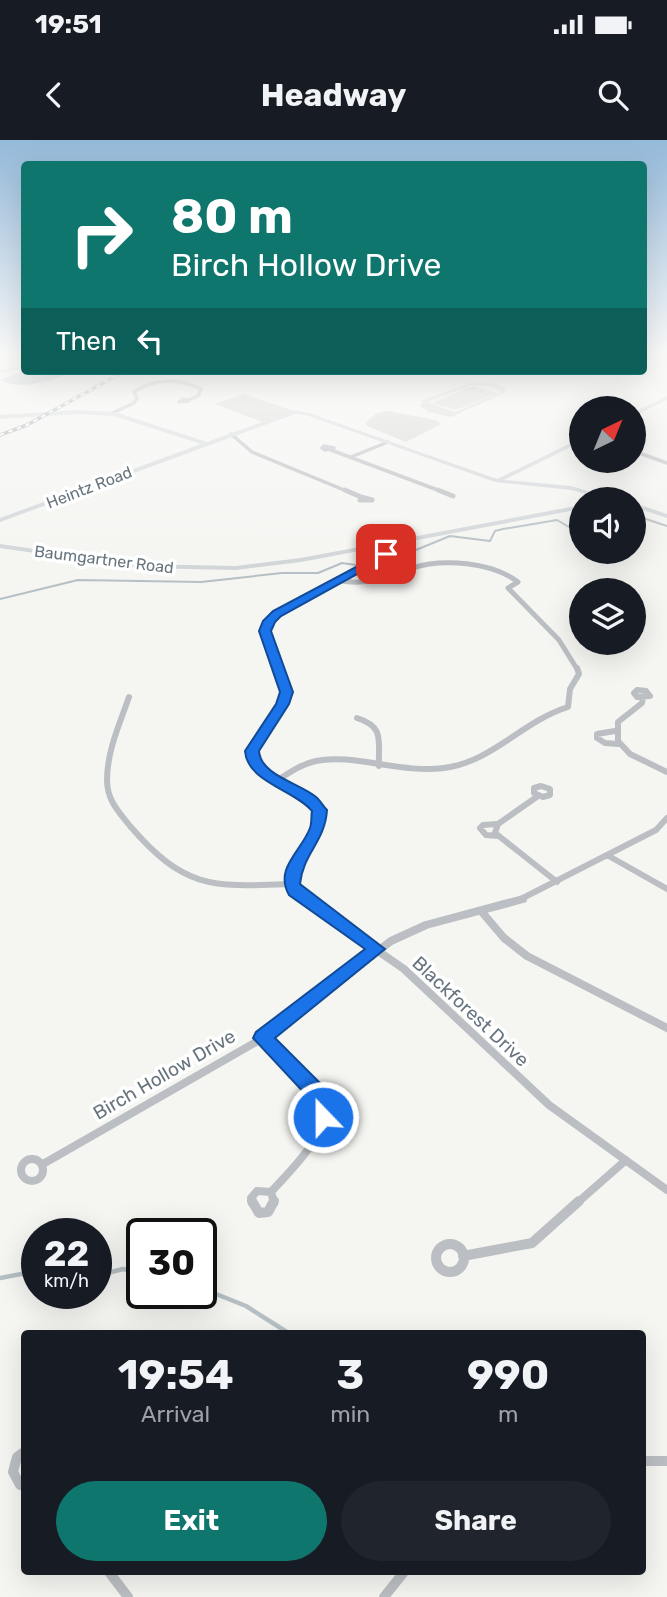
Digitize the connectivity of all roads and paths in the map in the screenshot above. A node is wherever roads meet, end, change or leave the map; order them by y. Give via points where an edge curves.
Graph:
1 (142, 424) edge
2 (261, 424) edge
3 (333, 424) edge
4 (231, 434) junction
5 (388, 443) junction
6 (206, 444) junction
7 (569, 446) edge
8 (331, 450) dead end
9 (646, 455) edge
10 (350, 458) junction
11 (667, 463) edge
12 (497, 481) junction
13 (569, 488) edge
14 (453, 496) dead end
15 (361, 498) dead end
16 (569, 509) edge
17 (646, 509) edge
18 (667, 516) edge
19 (0, 520) edge
20 (385, 544) junction
21 (0, 545) edge
22 (338, 580) junction
23 (129, 697) dead end
24 (643, 698) dead end
25 (357, 718) dead end
26 (615, 731) junction
27 (618, 744) junction
28 (379, 766) junction
29 (667, 772) edge
30 (278, 780) junction
31 (538, 796) dead end
32 (667, 818) edge
33 (497, 824) junction
34 (499, 836) junction
35 (607, 855) junction
36 (557, 882) junction
37 (292, 884) junction
38 (667, 889) edge
39 (481, 911) junction
40 (377, 949) junction
41 (667, 1028) edge
42 (263, 1038) junction
43 (626, 1160) junction
44 (43, 1164) dead end
45 (667, 1190) edge
46 (271, 1192) dead end
47 (463, 1256) dead end
48 (21, 1454) edge
49 (646, 1461) edge
50 (667, 1461) edge
51 (21, 1485) edge
52 (111, 1575) edge
53 (399, 1575) edge
54 (128, 1597) edge
55 (384, 1597) edge

1 - 6 street
2 - 4 street, Heintz Road
3 - 5 street, Heintz Road
4 - 6 street, Heintz Road
4 - 15 street via 252,452
5 - 10 street
5 - 12 street
6 - 19 street, Heintz Road
7 - 12 street
8 - 10 street
9 - 11 street
10 - 14 street
12 - 13 street
16 - 20 street, Baumgartner Road
17 - 18 street
20 - 21 street, Baumgartner Road via 270,565 206,569 139,566
20 - 22 street via 389,552
22 - 28 street via 369,584 429,565 506,572 518,582 508,589 559,641 579,674 572,682 568,707 549,714 486,755 433,769
22 - 30 street via 277,614 266,627 286,692 251,755 257,766
23 - 37 street via 105,777 107,795 120,813 184,875 212,884
24 - 26 street via 618,722
25 - 28 street via 378,730
26 - 27 street
26 - 27 street via 597,734 597,738
27 - 29 street
28 - 30 street via 318,760
30 - 37 street via 310,799 320,816 293,869
31 - 33 street
32 - 35 street, Birch Hollow Drive via 656,830
33 - 34 street
33 - 34 street via 480,828 486,835
34 - 36 street
35 - 36 street, Birch Hollow Drive
35 - 38 street
36 - 39 street, Birch Hollow Drive via 523,899
37 - 40 street, Blackforest Drive via 302,898
39 - 40 street, Birch Hollow Drive via 426,925
39 - 41 street via 527,956
40 - 42 street, Birch Hollow Drive
40 - 43 street, Blackforest Drive via 431,991 533,1091
42 - 44 street, Birch Hollow Drive
42 - 46 street via 318,1094 323,1117 317,1135
43 - 45 street, Blackforest Drive
43 - 47 street via 532,1243
48 - 51 street via 13,1472
49 - 50 street
52 - 54 street
53 - 55 street

